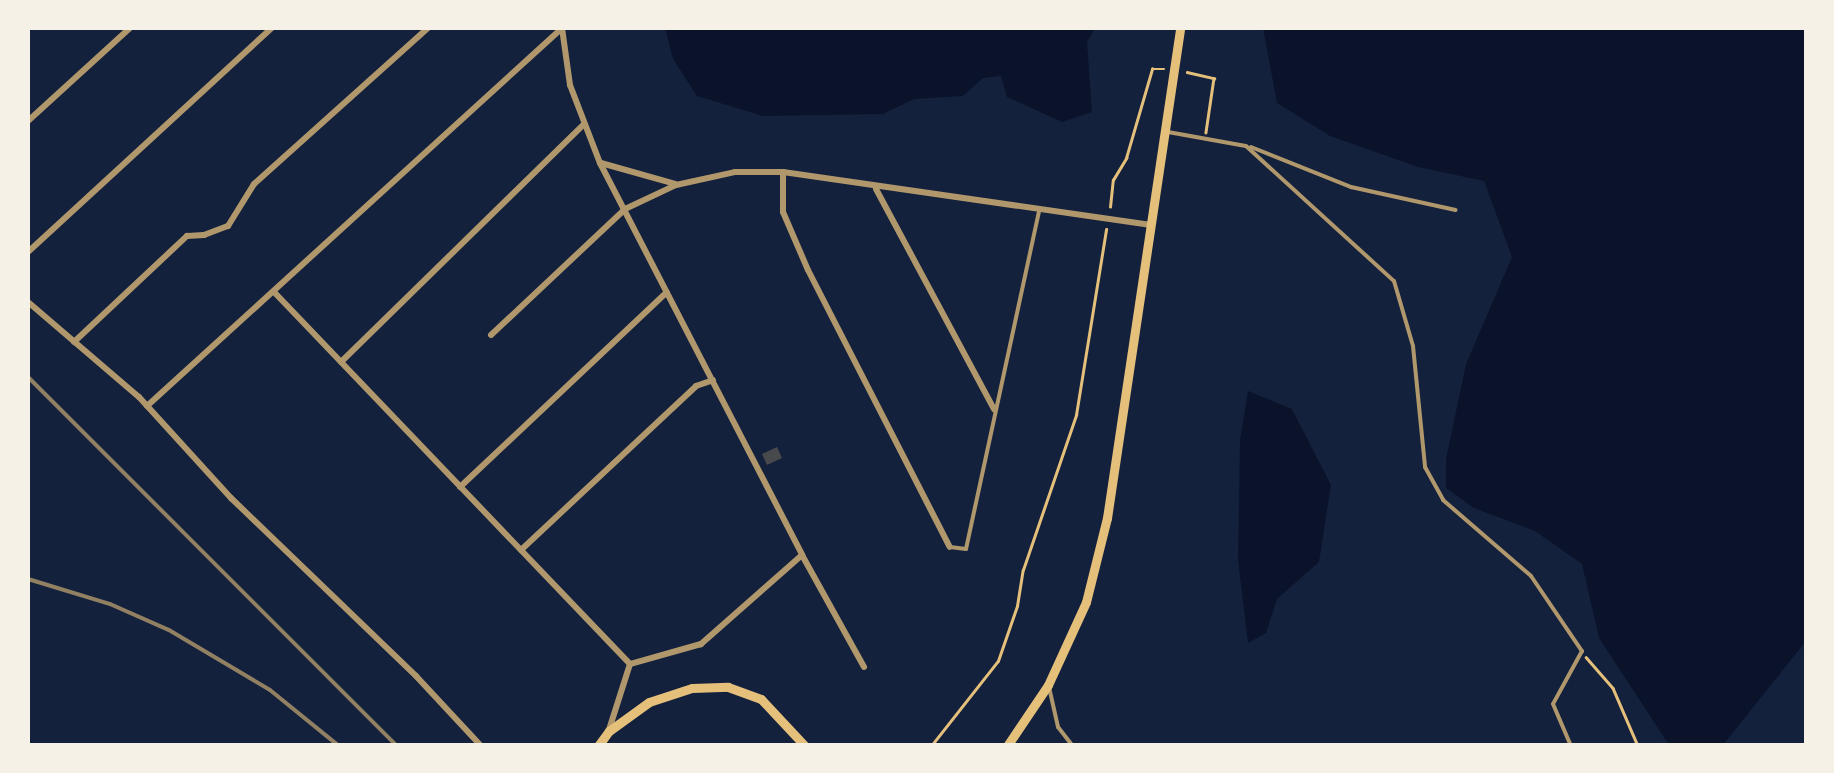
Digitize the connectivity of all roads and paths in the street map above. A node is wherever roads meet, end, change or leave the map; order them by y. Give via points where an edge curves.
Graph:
1 (130, 28) edge
2 (272, 28) edge
3 (428, 28) edge
4 (562, 28) edge
5 (1180, 28) edge
6 (1174, 70) junction
7 (28, 122) edge
8 (583, 125) junction
9 (1164, 131) junction
10 (1206, 139) junction
11 (1246, 146) junction
12 (600, 162) junction
13 (784, 172) junction
14 (676, 185) junction
15 (875, 188) junction
16 (625, 209) junction
17 (1456, 210) dead end
18 (1039, 211) junction
19 (1108, 219) junction
20 (1151, 225) junction
21 (28, 252) edge
22 (668, 292) junction
23 (275, 293) junction
24 (28, 302) edge
25 (491, 335) dead end
26 (74, 342) junction
27 (340, 362) junction
28 (713, 380) junction
29 (147, 406) junction
30 (994, 409) junction
31 (460, 487) junction
32 (950, 547) joint
33 (520, 550) junction
34 (802, 555) junction
35 (1582, 652) junction
36 (630, 664) junction
37 (864, 668) dead end
38 (1048, 685) junction
39 (609, 731) junction
40 (481, 746) edge
41 (598, 746) edge
42 (805, 746) edge
43 (930, 746) edge
44 (1007, 746) edge
45 (1073, 746) edge
46 (1571, 746) edge
47 (1638, 746) edge

1 - 7 street
2 - 21 street
3 - 26 street via 254,184 228,226 186,236
4 - 8 street
4 - 23 street
5 - 6 main road
6 - 9 main road
6 - 10 path via 1214,78
6 - 19 path via 1152,69 1114,180
8 - 12 street
8 - 27 street
9 - 10 lane
9 - 20 main road
10 - 11 lane
11 - 17 lane via 1352,187
11 - 35 lane via 1394,281 1413,346 1426,467 1443,500 1531,576
12 - 14 street
12 - 16 street
13 - 14 street via 735,172
13 - 15 street
13 - 32 street via 784,212 808,270
14 - 16 street
15 - 18 street
15 - 30 street
16 - 22 street
16 - 25 street
18 - 19 street
18 - 30 lane
19 - 20 street
19 - 43 path via 1076,415 1017,606 998,661
20 - 38 main road via 1107,518 1086,602
22 - 28 street
22 - 31 street
23 - 27 street
23 - 29 street
24 - 26 street
26 - 29 street
27 - 31 street
28 - 33 street via 696,386
28 - 34 street
29 - 40 street
30 - 32 lane via 966,550
31 - 33 street
33 - 36 street
34 - 36 street via 701,644
34 - 37 street
35 - 46 lane via 1552,704
35 - 47 path via 1613,688
36 - 39 street
38 - 44 main road
38 - 45 lane via 1058,726
39 - 41 main road
39 - 42 main road via 649,702 692,688 728,687 762,699

